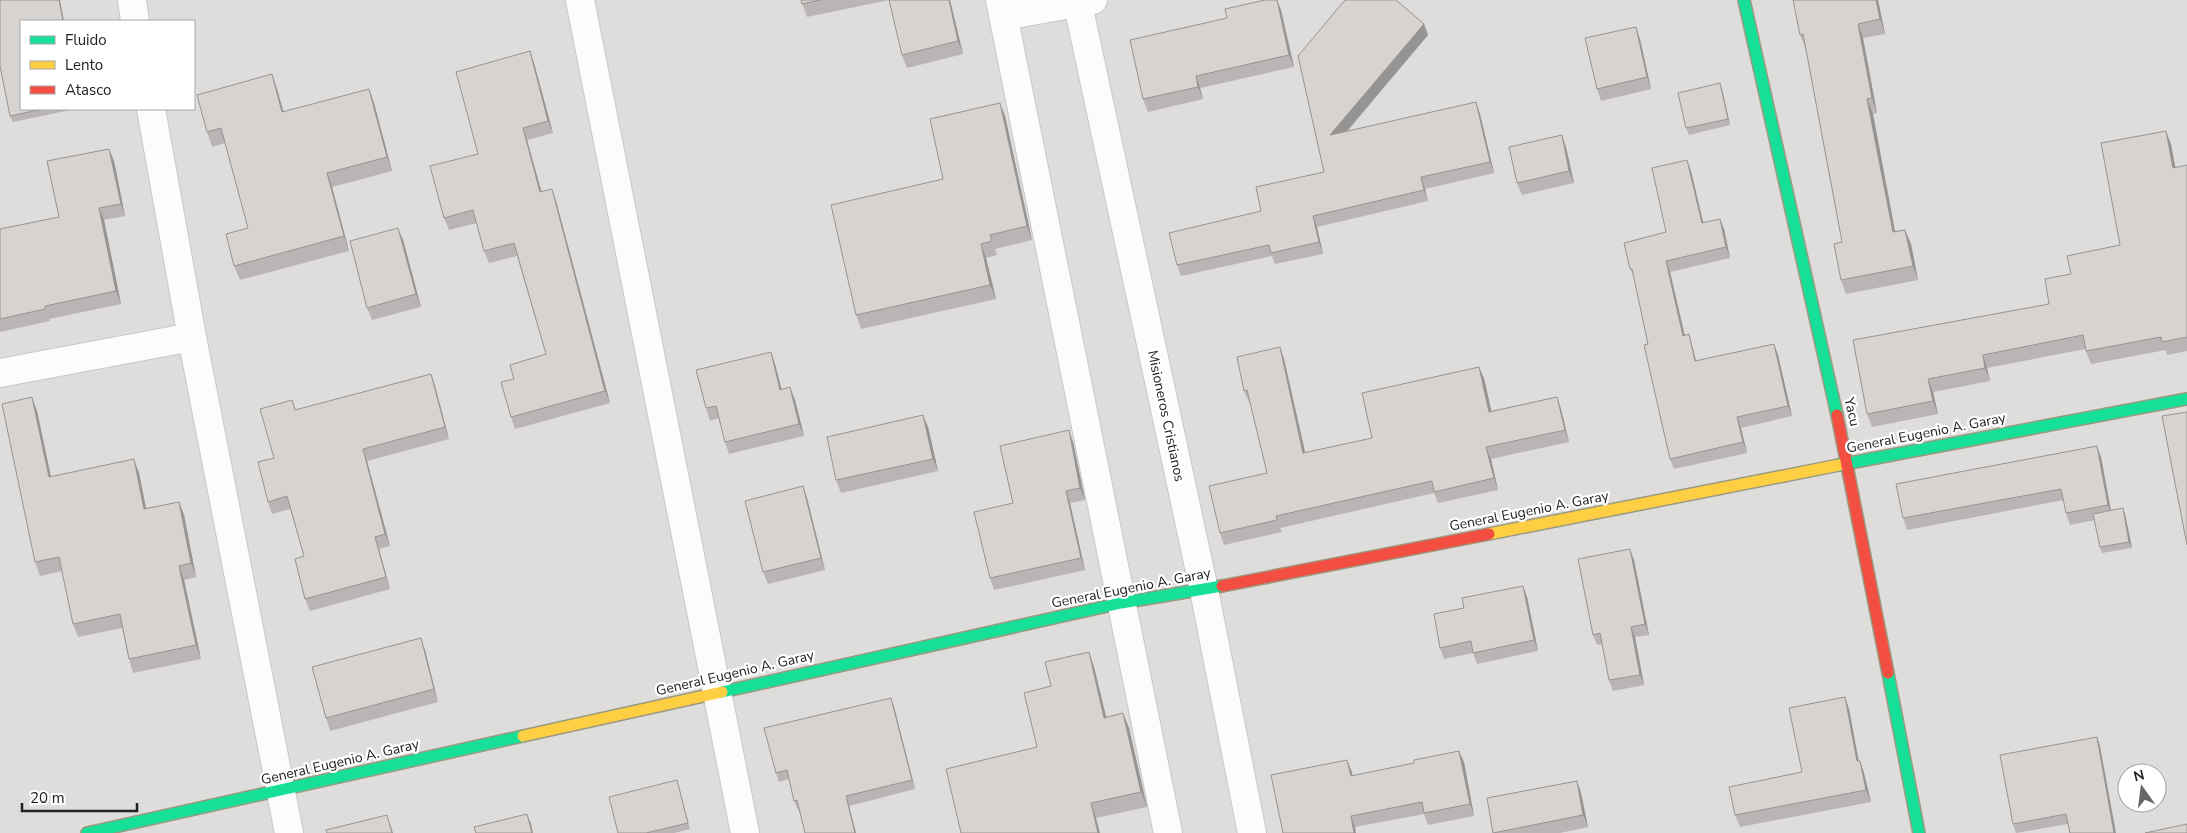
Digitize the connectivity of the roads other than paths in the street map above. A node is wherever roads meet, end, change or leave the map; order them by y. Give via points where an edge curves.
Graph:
1 (132, 0) edge
2 (580, 0) edge
3 (1744, 0) edge
4 (1082, 1) edge
5 (1001, 8) edge
6 (135, 20) edge
7 (151, 110) edge
8 (192, 337) junction
9 (0, 373) edge
10 (2187, 399) edge
11 (1848, 463) junction
12 (1204, 590) junction
13 (1121, 603) junction
14 (717, 692) junction
15 (280, 791) junction
16 (87, 833) edge
17 (289, 833) edge
18 (745, 833) edge
19 (1168, 833) edge
20 (1252, 833) edge
21 (1919, 833) edge

1 - 6 street
2 - 14 street
3 - 11 street, Yacu
4 - 5 street
4 - 12 street, Misioneros Cristianos
5 - 13 street
7 - 8 street
8 - 9 street
8 - 15 street
10 - 11 street, General Eugenio A. Garay
11 - 12 street, General Eugenio A. Garay
11 - 21 street, Yacu
12 - 13 street, General Eugenio A. Garay
12 - 20 street, Misioneros Cristianos
13 - 14 street, General Eugenio A. Garay
13 - 19 street
14 - 15 street, General Eugenio A. Garay
14 - 18 street
15 - 16 street, General Eugenio A. Garay
15 - 17 street

